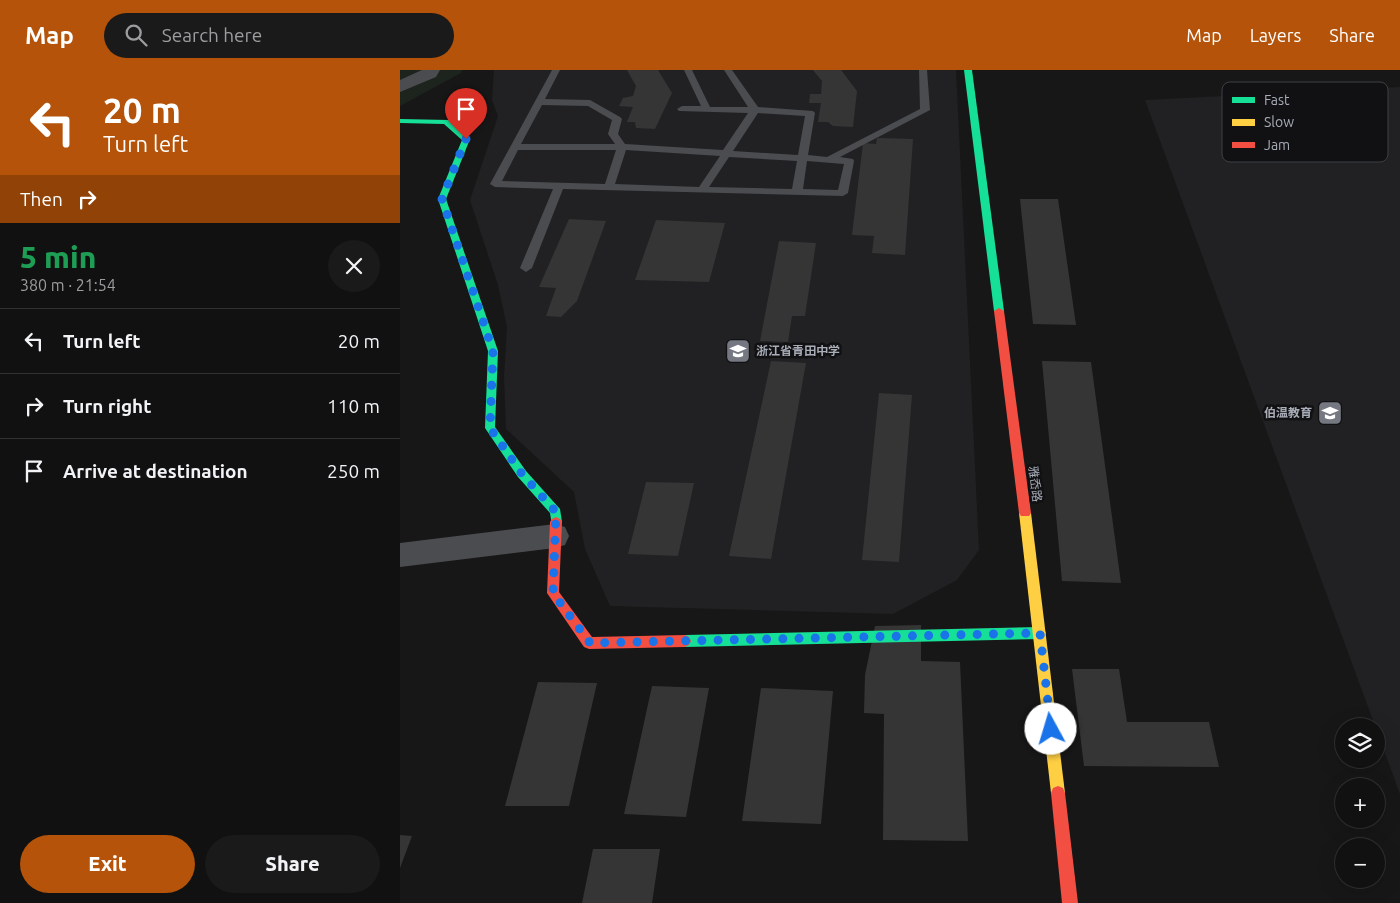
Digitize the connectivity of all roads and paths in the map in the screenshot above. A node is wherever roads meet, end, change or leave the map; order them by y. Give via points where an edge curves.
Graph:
1 (431, 70) edge
2 (556, 70) edge
3 (688, 70) edge
4 (728, 70) edge
5 (923, 70) edge
6 (968, 70) edge
7 (400, 87) edge
8 (539, 102) junction
9 (682, 109) dead end
10 (707, 110) junction
11 (755, 110) junction
12 (400, 121) edge
13 (515, 147) junction
14 (622, 147) junction
15 (726, 154) junction
16 (803, 158) junction
17 (828, 160) junction
18 (559, 186) junction
19 (610, 187) junction
20 (702, 190) junction
21 (797, 192) junction
22 (526, 268) dead end
23 (555, 536) junction
24 (400, 555) edge
25 (1040, 633) junction
26 (1070, 903) edge

1 - 7 street
2 - 8 lane
3 - 10 lane
4 - 11 lane
5 - 17 lane via 925,110
6 - 25 street, 雅岙路
8 - 13 lane
8 - 14 lane via 590,103 617,119 613,134
9 - 10 lane
10 - 11 lane
11 - 15 lane
11 - 16 lane via 810,113
12 - 23 street via 446,122 466,139 442,199 493,351 490,428 522,474 556,512
13 - 14 lane
13 - 18 lane via 495,184
14 - 15 lane
14 - 19 lane
15 - 16 lane
15 - 20 lane
16 - 17 lane
16 - 21 lane
17 - 21 lane via 849,161 843,193
18 - 19 lane
18 - 22 lane
19 - 20 lane
20 - 21 lane
23 - 24 street
23 - 25 street via 553,593 590,643
25 - 26 street, 雅岙路

